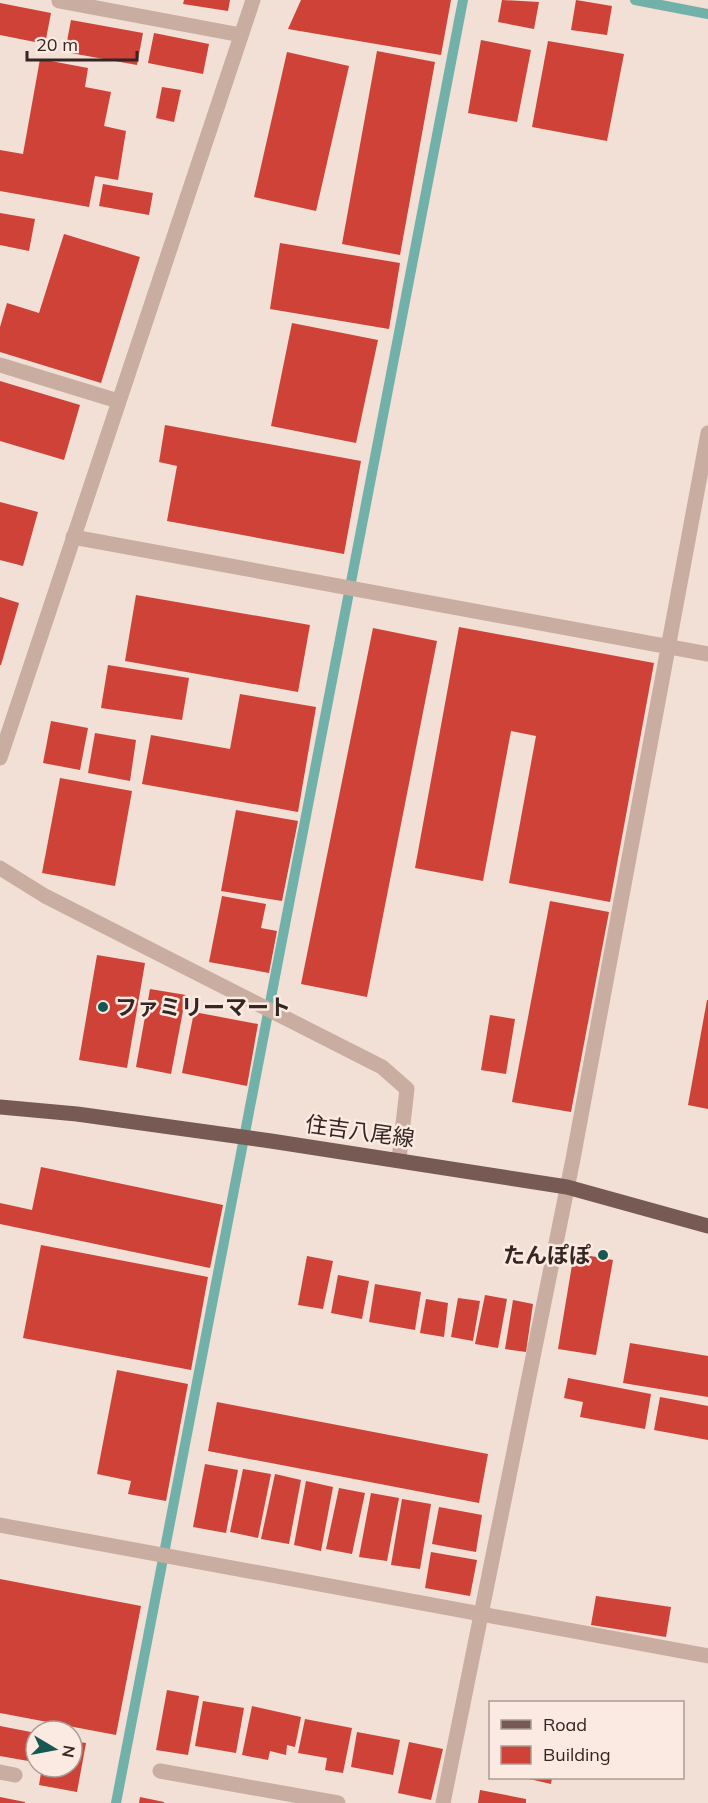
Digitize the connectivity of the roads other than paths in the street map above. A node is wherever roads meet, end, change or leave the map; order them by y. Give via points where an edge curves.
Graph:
1 (253, 0) edge
2 (59, 1) edge
3 (241, 35) junction
4 (0, 365) edge
5 (118, 401) junction
6 (708, 433) edge
7 (73, 537) junction
8 (669, 647) junction
9 (708, 654) edge
10 (0, 758) edge
11 (0, 868) edge
12 (0, 1107) edge
13 (399, 1159) junction
14 (567, 1187) junction
15 (708, 1226) edge
16 (0, 1525) edge
17 (482, 1615) junction
18 (708, 1656) edge
19 (160, 1771) dead end
20 (338, 1803) edge
21 (443, 1803) edge

1 - 3 street
2 - 3 street
3 - 5 street
4 - 5 street
5 - 7 street
6 - 8 street
7 - 8 street
7 - 10 street
8 - 9 street
8 - 14 street
11 - 13 street via 45,896 382,1067 407,1089
12 - 13 main road, 住吉八尾線
13 - 14 main road, 住吉八尾線
14 - 15 main road, 住吉八尾線
14 - 17 street
16 - 17 street
17 - 18 street
17 - 21 street
19 - 20 street

